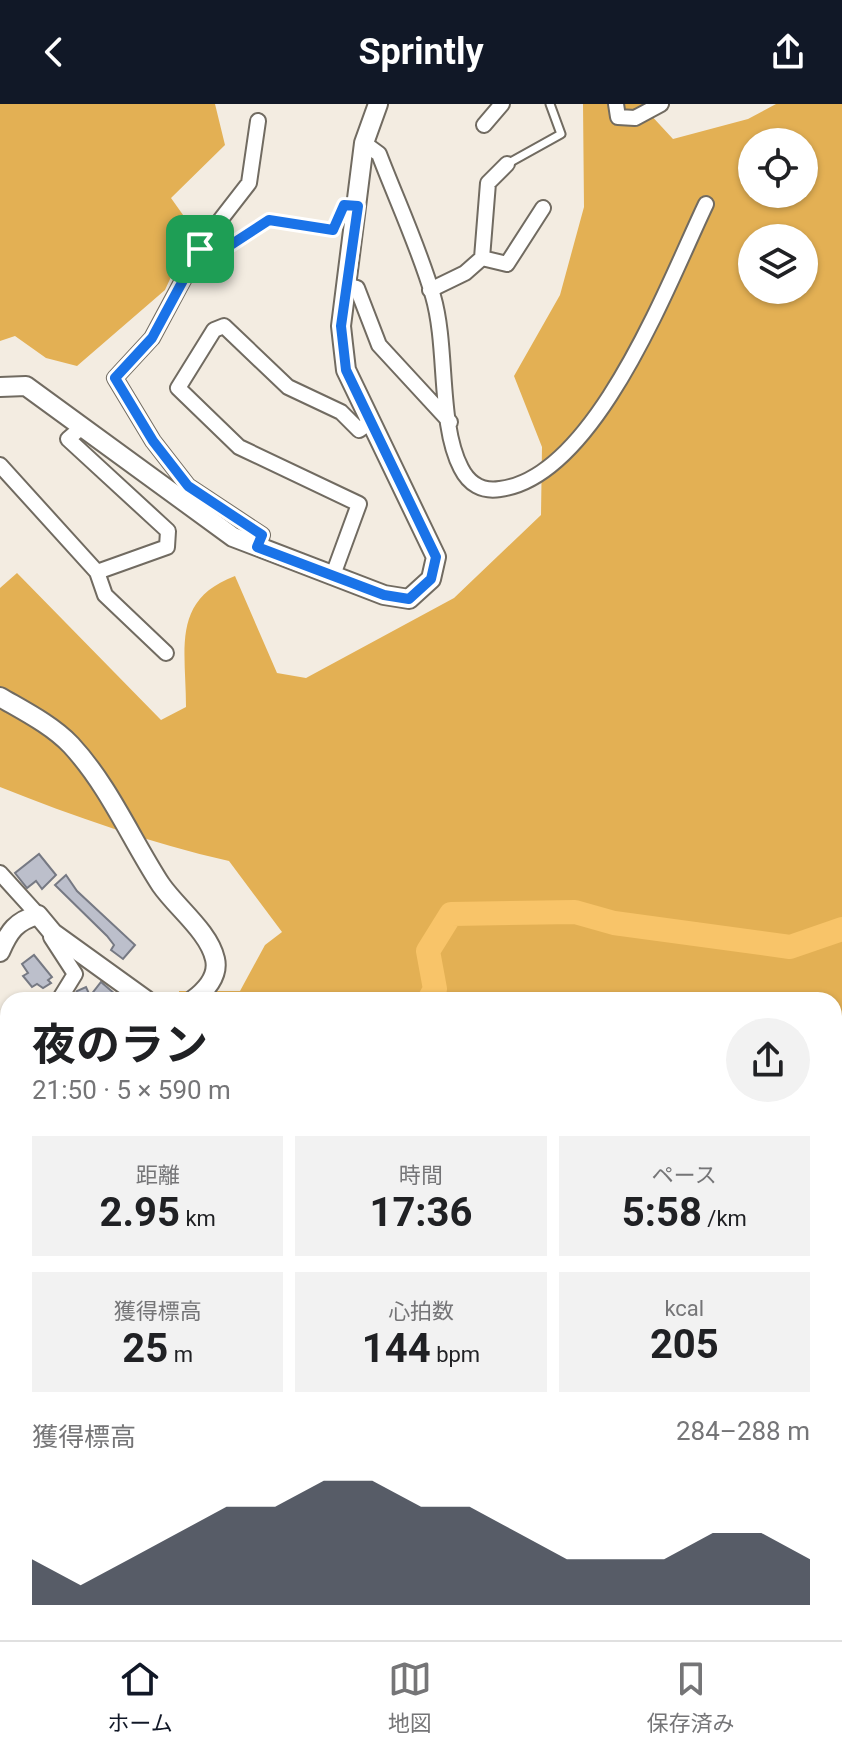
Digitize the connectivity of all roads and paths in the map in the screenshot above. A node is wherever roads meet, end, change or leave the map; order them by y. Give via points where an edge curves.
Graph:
1 (378, 104) edge
2 (502, 104) edge
3 (550, 104) edge
4 (616, 104) edge
5 (661, 104) edge
6 (258, 121) dead end
7 (484, 125) dead end
8 (364, 143) junction
9 (507, 164) joint
10 (706, 204) dead end
11 (358, 206) junction
12 (543, 208) dead end
13 (200, 249) junction
14 (482, 258) junction
15 (349, 286) junction
16 (430, 290) junction
17 (0, 387) edge
18 (372, 421) junction
19 (450, 422) junction
20 (82, 427) junction
21 (0, 465) edge
22 (257, 547) junction
23 (97, 572) junction
24 (333, 575) junction
25 (166, 653) dead end
26 (0, 697) edge
27 (0, 873) edge
28 (38, 915) junction
29 (53, 933) junction
30 (0, 952) edge
31 (64, 992) edge
32 (135, 992) edge
33 (205, 992) edge

1 - 8 street
2 - 7 street
3 - 9 lane via 561,134
4 - 5 street via 618,117 635,118
6 - 13 street via 249,183
8 - 11 street
8 - 16 street via 379,154
9 - 14 street via 488,183
10 - 19 street via 653,322 591,423 544,471 512,488 490,491 472,484 461,468
11 - 13 lane via 344,205 333,230 269,220 226,248
11 - 15 street
12 - 14 street via 507,264
13 - 22 street via 152,338 115,378 188,486 262,535
14 - 16 street
15 - 18 street via 341,326 346,370
15 - 19 street via 357,288 379,345
16 - 19 street
17 - 20 street via 26,386
18 - 24 street via 436,557 434,569 431,579 409,599
18 - 24 street via 359,430 341,412 288,387 224,326 214,330 178,388 239,447 359,504
20 - 22 street via 233,537
20 - 23 street via 68,439 168,531 167,547
21 - 23 street
22 - 24 street
23 - 25 street via 105,595
26 - 33 street via 55,731 96,778 162,886 209,945 216,961
27 - 28 street
28 - 29 street
28 - 30 street via 9,932
29 - 31 street via 51,938 75,974
29 - 32 street

